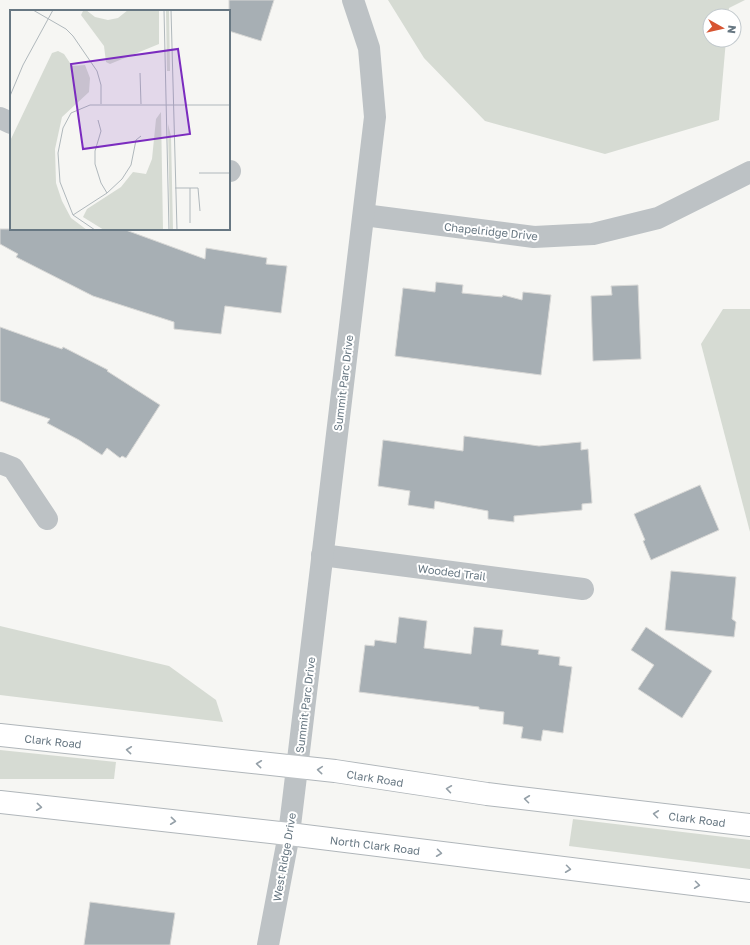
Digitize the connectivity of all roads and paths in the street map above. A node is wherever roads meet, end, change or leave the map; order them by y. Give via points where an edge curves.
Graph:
1 (353, 0) edge
2 (0, 118) edge
3 (10, 122) edge
4 (750, 172) edge
5 (364, 215) junction
6 (0, 463) edge
7 (47, 519) dead end
8 (322, 555) junction
9 (582, 589) dead end
10 (0, 735) edge
11 (297, 768) junction
12 (0, 802) edge
13 (750, 825) edge
14 (289, 834) junction
15 (750, 891) edge
16 (268, 945) edge

1 - 5 street, Summit Parc Drive via 369,48 375,117
2 - 3 street
4 - 5 street, Chapelridge Drive via 658,218 594,234 534,237
5 - 8 street, Summit Parc Drive
6 - 7 street via 13,468
8 - 9 street, Wooded Trail
8 - 11 street, Summit Parc Drive
11 -> 10 main road, Clark Road
13 -> 11 main road, Clark Road via 487,794 335,771
11 - 14 street, West Ridge Drive
12 -> 14 main road, North Clark Road
14 -> 15 main road, North Clark Road
14 - 16 street, West Ridge Drive

